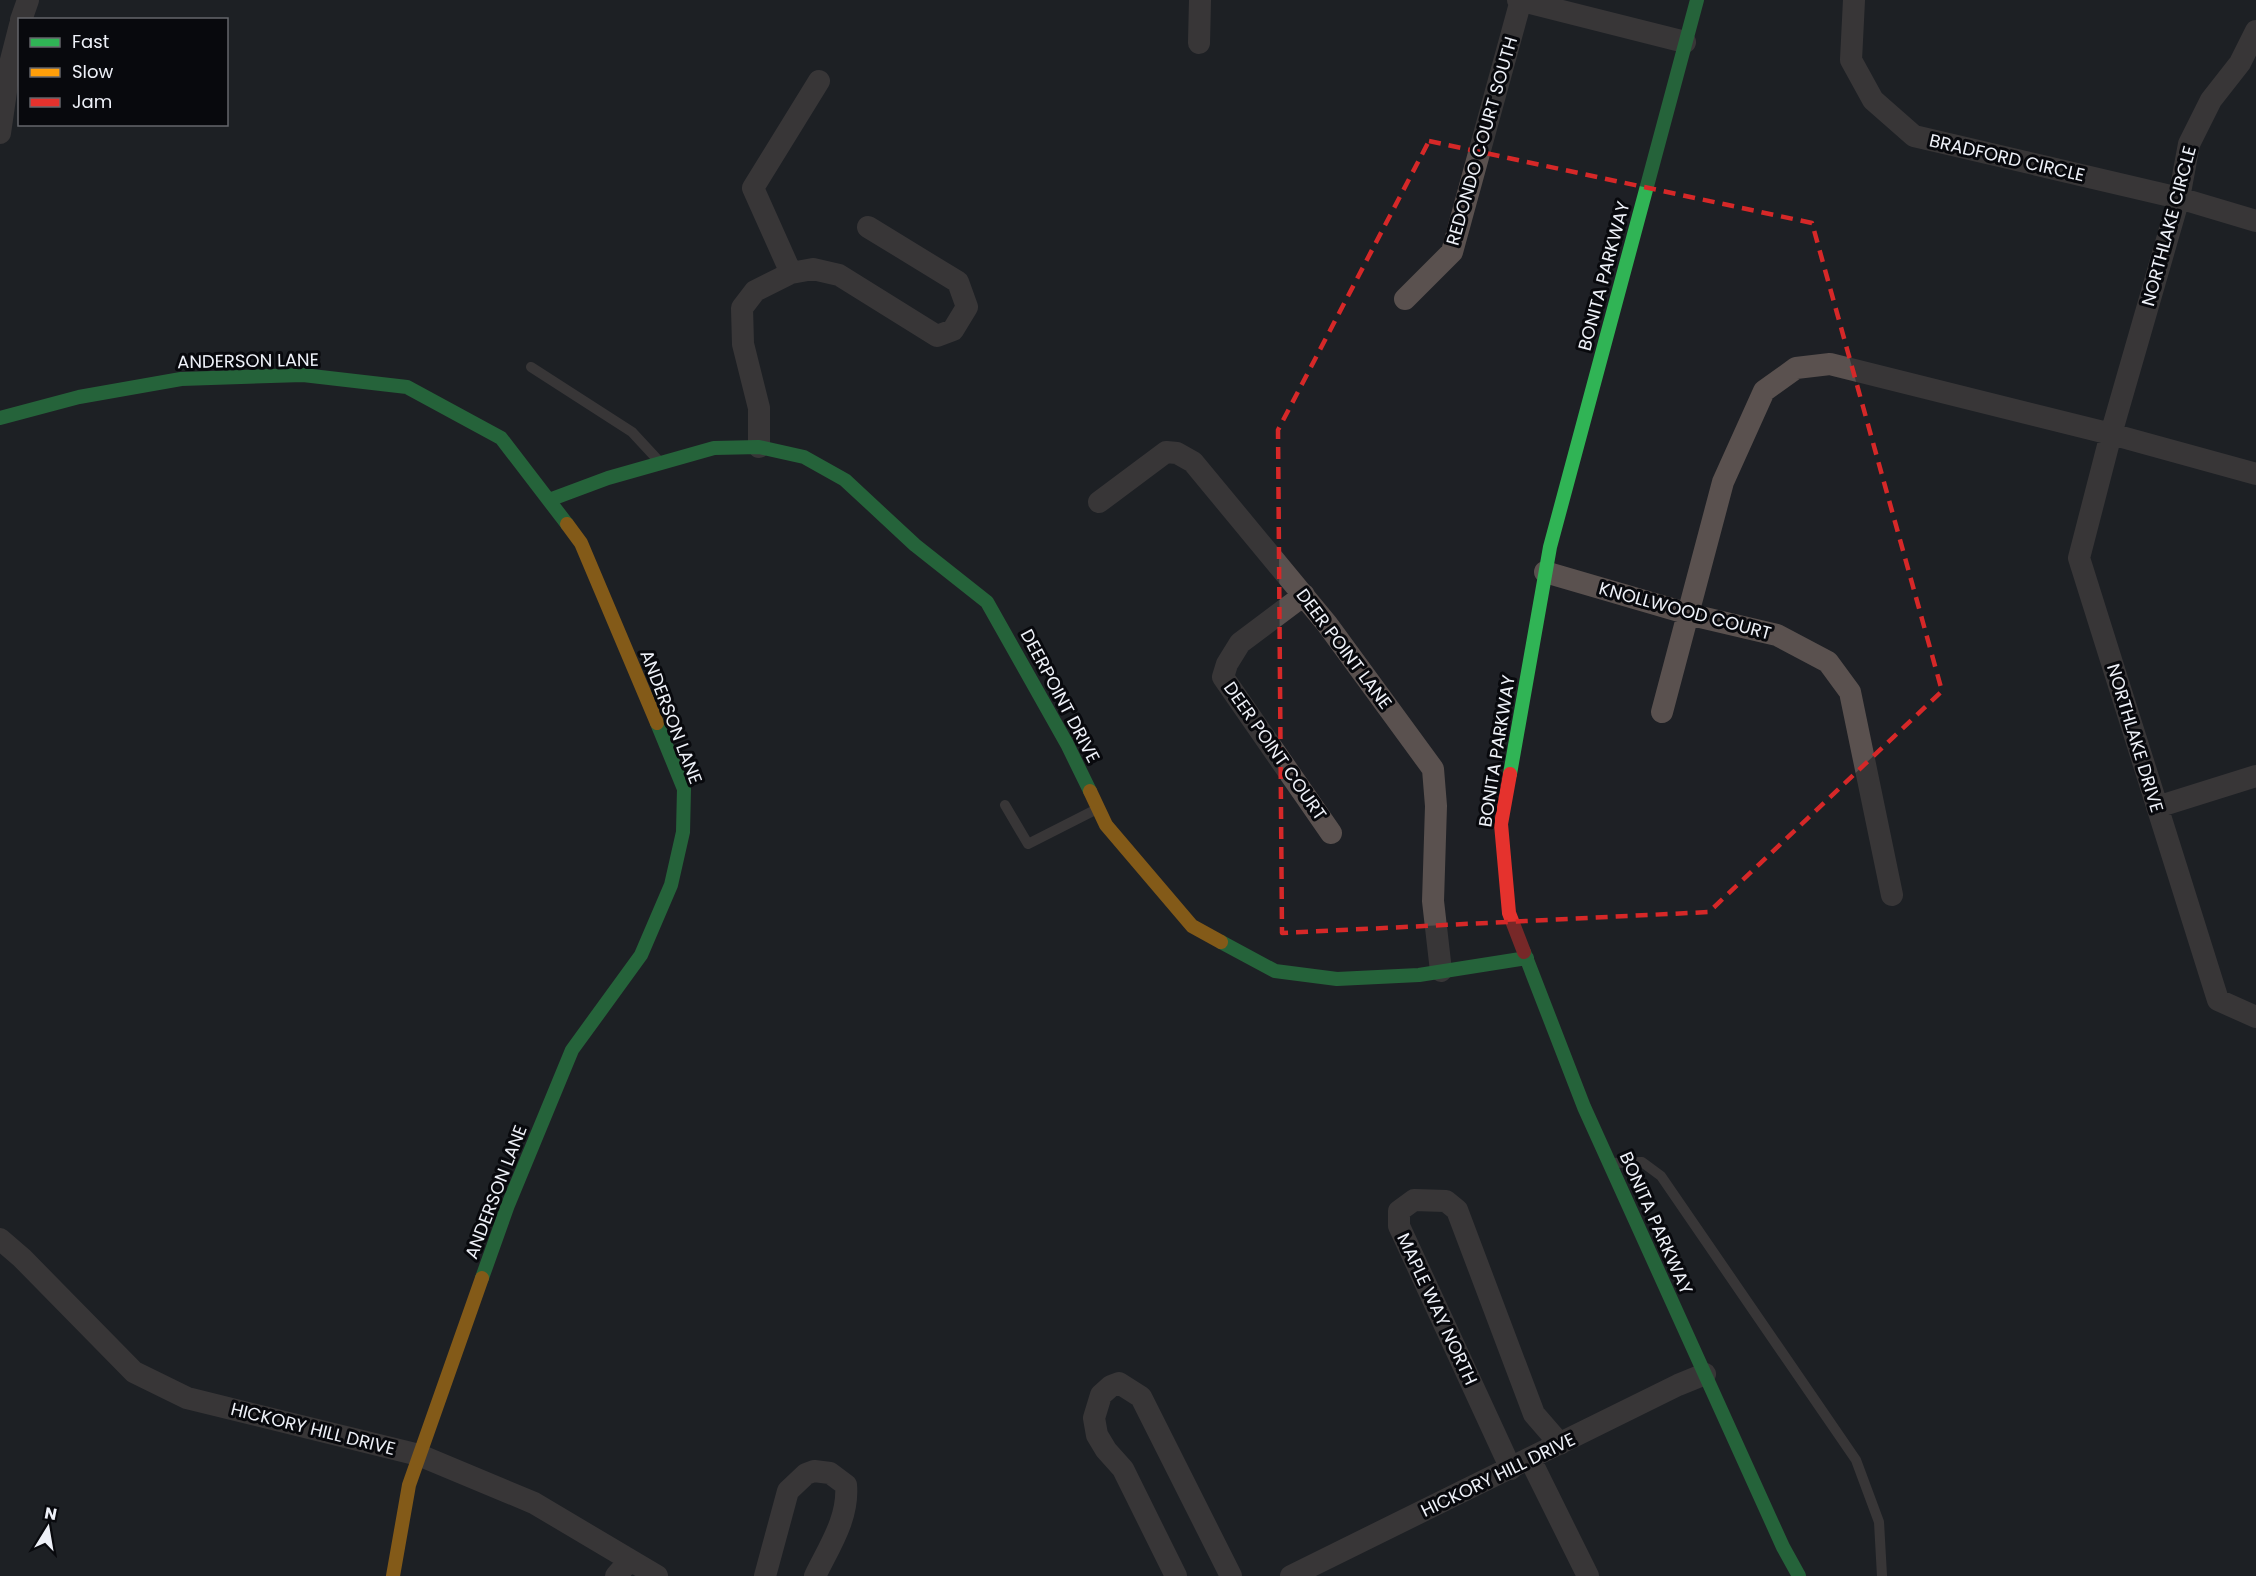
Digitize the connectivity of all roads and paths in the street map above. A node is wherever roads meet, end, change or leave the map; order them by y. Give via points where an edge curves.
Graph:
1 (28, 0) edge
2 (1200, 0) edge
3 (1520, 0) edge
4 (1696, 0) edge
5 (1854, 0) edge
6 (22, 18) edge
7 (2256, 31) edge
8 (18, 32) edge
9 (1685, 42) junction
10 (1199, 43) dead end
11 (819, 81) dead end
12 (0, 133) edge
13 (2179, 198) junction
14 (2256, 220) edge
15 (868, 227) dead end
16 (791, 273) junction
17 (1405, 299) dead end
18 (531, 367) dead end
19 (0, 418) edge
20 (2110, 434) junction
21 (759, 447) junction
22 (661, 464) junction
23 (2256, 474) edge
24 (549, 500) junction
25 (1099, 502) dead end
26 (1545, 572) junction
27 (1304, 596) junction
28 (1689, 614) junction
29 (1662, 712) dead end
30 (2256, 776) edge
31 (1005, 805) dead end
32 (2157, 807) junction
33 (1098, 808) junction
34 (1331, 833) dead end
35 (1892, 895) dead end
36 (1527, 958) junction
37 (1441, 971) junction
38 (2256, 1017) edge
39 (1609, 1163) junction
40 (0, 1239) edge
41 (1705, 1374) junction
42 (1560, 1444) junction
43 (419, 1455) junction
44 (1520, 1464) junction
45 (623, 1568) edge
46 (652, 1575) edge
47 (393, 1576) edge
48 (765, 1576) edge
49 (815, 1576) edge
50 (1176, 1576) edge
51 (1231, 1576) edge
52 (1291, 1576) edge
53 (1588, 1576) edge
54 (1799, 1576) edge
55 (1882, 1576) edge

1 - 6 street
2 - 10 street
3 - 9 street
3 - 17 street, REDONDO COURT SOUTH via 1452,252
4 - 9 street, BONITA PARKWAY
5 - 13 street, BRADFORD CIRCLE via 1851,60 1873,100 1914,136
7 - 13 street, NORTHLAKE CIRCLE via 2241,63 2211,100 2189,144
8 - 12 street
9 - 26 street, BONITA PARKWAY
11 - 16 street via 753,188
13 - 14 street, BRADFORD CIRCLE
13 - 20 street, NORTHLAKE CIRCLE
15 - 16 street via 958,282 967,306 953,330 937,336 839,275 813,269
16 - 21 street via 756,291 742,308 743,344 759,408
18 - 22 lane via 632,432
19 - 24 street, ANDERSON LANE via 79,397 181,379 303,375 407,387 501,438
20 - 23 street
20 - 28 street via 1830,364 1796,368 1764,391 1723,482
20 - 32 street, NORTHLAKE DRIVE via 2079,558
21 - 22 street, DEERPOINT DRIVE via 714,448
21 - 33 street, DEERPOINT DRIVE via 804,458 845,480 915,545 987,602 1067,744
22 - 24 street, DEERPOINT DRIVE
24 - 43 street, ANDERSON LANE via 581,543 684,789 683,832 671,885 641,955 572,1050 508,1205
25 - 27 street, DEER POINT LANE via 1166,452 1177,453 1192,462
26 - 28 street, KNOLLWOOD COURT
26 - 36 street, BONITA PARKWAY via 1501,824 1509,912
27 - 34 street, DEER POINT COURT via 1240,643 1223,677
27 - 37 street, DEER POINT LANE via 1433,769 1436,806 1432,901
28 - 29 street
28 - 35 street, KNOLLWOOD COURT via 1777,635 1828,662 1850,692
30 - 32 street
31 - 33 lane via 1028,844
32 - 38 street, NORTHLAKE DRIVE via 2218,1000
33 - 37 street, DEERPOINT DRIVE via 1106,825 1192,926 1275,971 1337,979
36 - 37 street, DEERPOINT DRIVE
36 - 39 street, BONITA PARKWAY
39 - 41 street, BONITA PARKWAY
39 - 55 lane via 1642,1162 1661,1176 1856,1460 1879,1522
40 - 43 street, HICKORY HILL DRIVE via 134,1372 187,1398
41 - 42 street, HICKORY HILL DRIVE
41 - 54 street, BONITA PARKWAY
42 - 44 street, HICKORY HILL DRIVE
42 - 44 street, MAPLE WAY NORTH via 1534,1414 1457,1210 1446,1201 1414,1200 1399,1211 1399,1226
43 - 45 street, HICKORY HILL DRIVE via 534,1503
43 - 47 street, ANDERSON LANE via 409,1485
44 - 52 street, HICKORY HILL DRIVE
44 - 53 street
45 - 46 street, HICKORY HILL DRIVE
48 - 49 street via 788,1491 814,1471 830,1473 846,1485 847,1499 844,1515
50 - 51 street via 1123,1469 1097,1435 1094,1418 1101,1395 1119,1383 1141,1397

